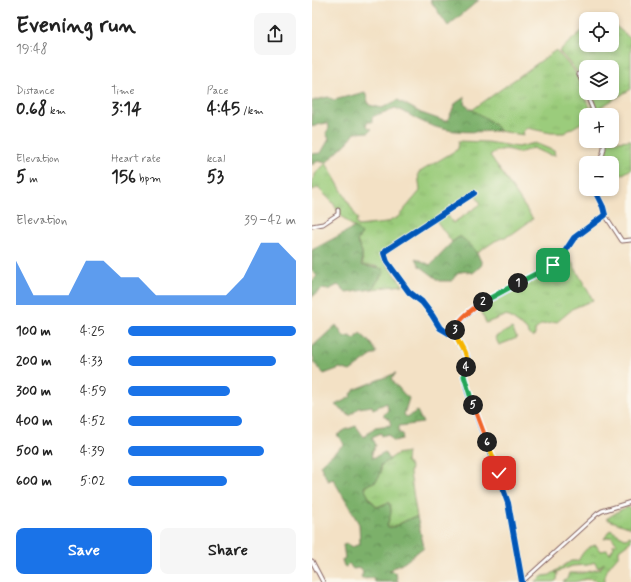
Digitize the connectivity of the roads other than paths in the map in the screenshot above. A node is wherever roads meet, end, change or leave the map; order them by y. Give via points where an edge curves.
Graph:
1 (474, 193) dead end
2 (598, 196) edge
3 (338, 210) dead end
4 (604, 215) junction
5 (312, 226) edge
6 (631, 240) edge
7 (457, 338) junction
8 (631, 502) edge
9 (312, 561) edge
10 (323, 582) edge
11 (522, 582) edge

1 - 7 street via 384,253 387,262 409,292 422,302 440,328
2 - 4 street
3 - 5 street via 338,214 323,224
4 - 6 street via 622,241
4 - 7 street via 574,238 558,262 477,306 456,327
7 - 11 street via 466,357 464,376 468,392 508,503
8 - 11 street via 597,514
9 - 10 street

